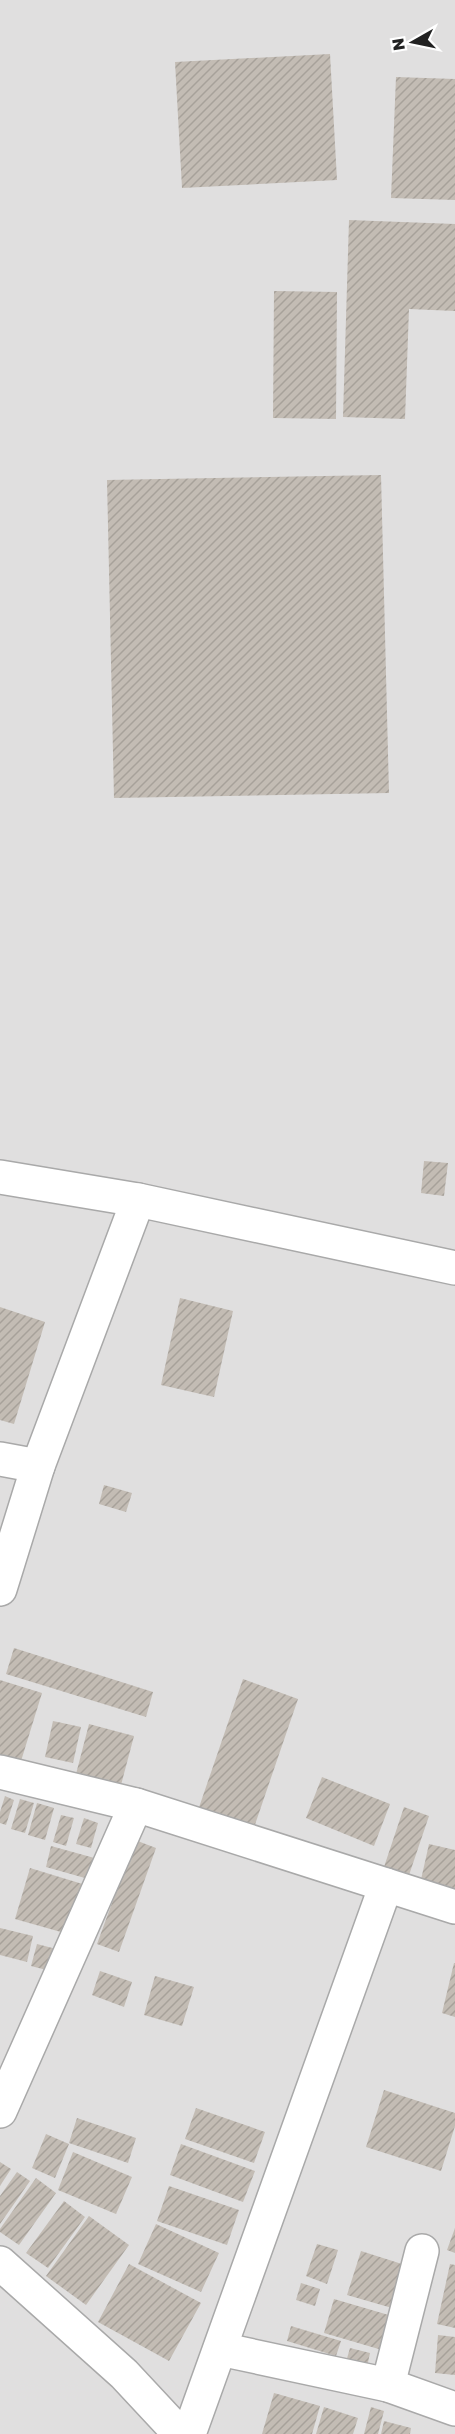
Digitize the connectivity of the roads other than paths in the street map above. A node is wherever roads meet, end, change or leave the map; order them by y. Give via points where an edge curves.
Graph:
1 (0, 1177) edge
2 (138, 1200) junction
3 (455, 1268) edge
4 (0, 1460) edge
5 (39, 1466) junction
6 (0, 1589) edge
7 (0, 1772) edge
8 (136, 1805) junction
9 (386, 1885) junction
10 (455, 1907) edge
11 (0, 2111) edge
12 (422, 2251) dead end
13 (0, 2263) edge
14 (220, 2349) junction
15 (388, 2385) junction
16 (455, 2409) edge
17 (180, 2434) edge
18 (189, 2434) edge

1 - 2 street
2 - 3 street
2 - 5 street
4 - 5 street
5 - 6 street
7 - 8 street
8 - 9 street
8 - 11 street
9 - 10 street
9 - 14 street
12 - 15 street
13 - 17 street via 124,2374
14 - 15 street
14 - 18 street
15 - 16 street

